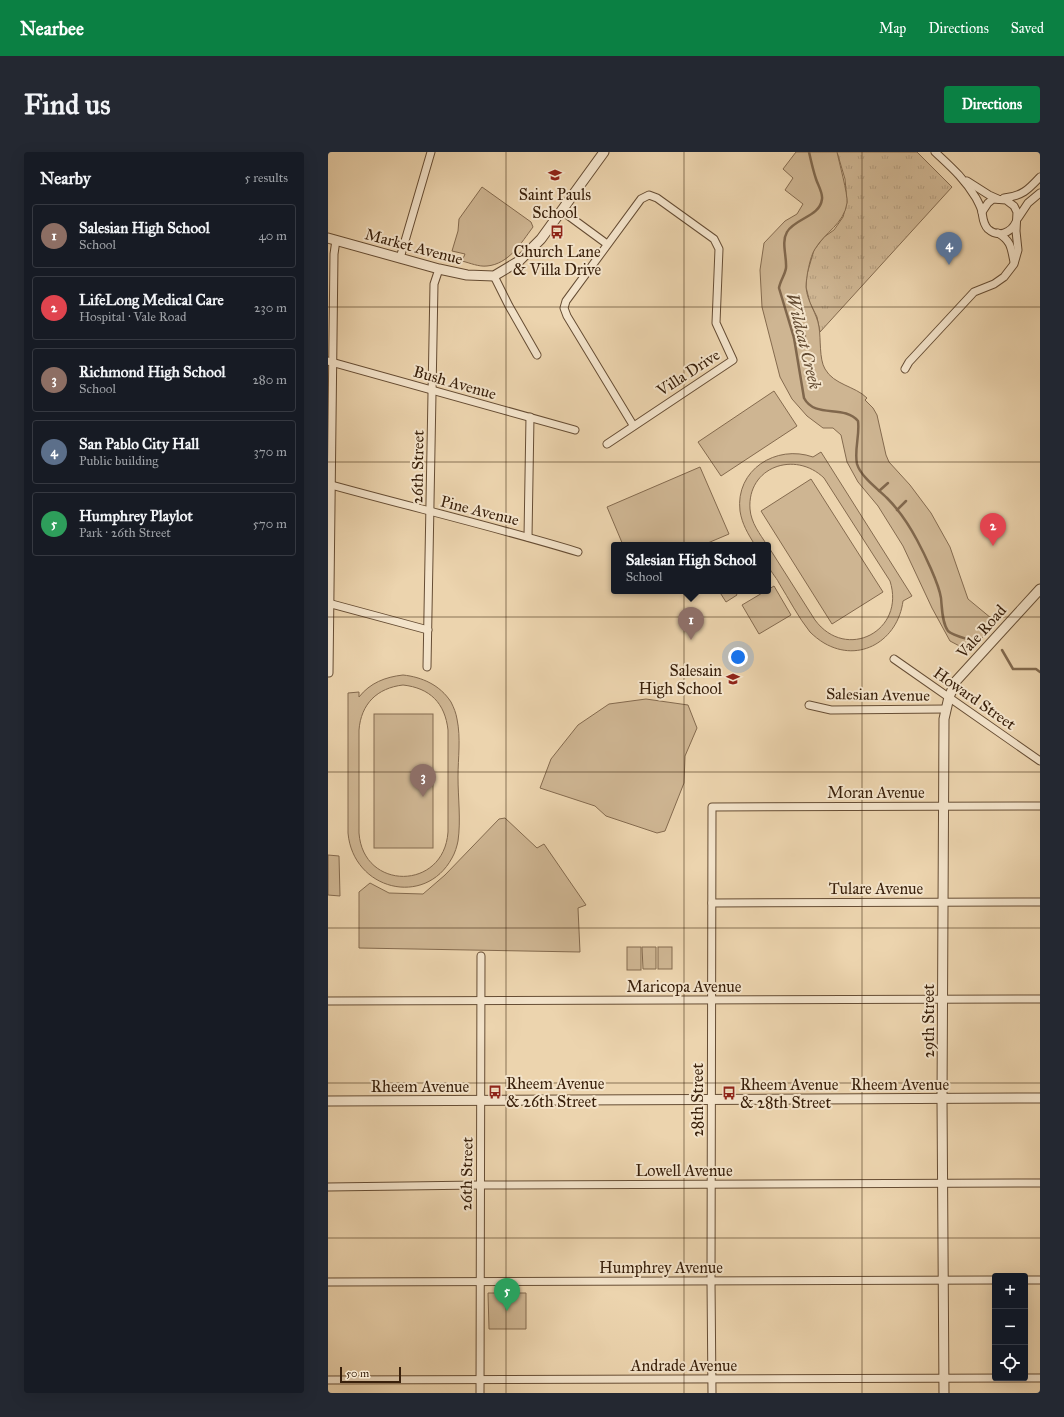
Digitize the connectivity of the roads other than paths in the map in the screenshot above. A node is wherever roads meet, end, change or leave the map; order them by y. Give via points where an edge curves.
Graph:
1 (431, 152) edge
2 (604, 152) edge
3 (934, 152) edge
4 (1040, 177) edge
5 (964, 180) junction
6 (1040, 193) edge
7 (999, 199) junction
8 (562, 211) junction
9 (982, 212) junction
10 (1017, 219) junction
11 (998, 233) junction
12 (332, 239) edge
13 (607, 244) junction
14 (400, 258) junction
15 (1014, 264) junction
16 (438, 269) junction
17 (494, 276) junction
18 (536, 356) dead end
19 (330, 362) edge
20 (905, 369) dead end
21 (432, 390) junction
22 (530, 417) junction
23 (633, 425) junction
24 (575, 430) dead end
25 (607, 444) dead end
26 (330, 484) edge
27 (430, 512) junction
28 (528, 537) junction
29 (578, 552) dead end
30 (1040, 588) edge
31 (329, 603) edge
32 (428, 630) junction
33 (894, 659) dead end
34 (427, 667) dead end
35 (329, 673) dead end
36 (949, 697) junction
37 (809, 705) dead end
38 (946, 709) junction
39 (1040, 761) edge
40 (943, 806) junction
41 (1040, 806) edge
42 (712, 807) joint
43 (943, 902) junction
44 (1040, 902) edge
45 (712, 903) junction
46 (481, 956) dead end
47 (943, 999) junction
48 (1040, 999) edge
49 (711, 1000) junction
50 (328, 1001) edge
51 (480, 1001) junction
52 (1040, 1098) edge
53 (942, 1099) junction
54 (712, 1100) junction
55 (328, 1101) edge
56 (482, 1101) junction
57 (712, 1184) junction
58 (943, 1184) junction
59 (1040, 1184) edge
60 (480, 1185) junction
61 (328, 1187) edge
62 (943, 1280) junction
63 (992, 1280) edge
64 (1028, 1280) edge
65 (1040, 1280) edge
66 (711, 1281) junction
67 (328, 1282) edge
68 (479, 1282) junction
69 (1040, 1378) edge
70 (712, 1379) junction
71 (944, 1379) junction
72 (328, 1380) edge
73 (480, 1380) junction
74 (480, 1393) edge
75 (712, 1393) edge
76 (944, 1393) edge

1 - 14 street
2 - 8 street
3 - 5 street
4 - 7 street via 1020,195
5 - 7 street
5 - 9 street
6 - 10 street via 1028,203
7 - 9 street via 988,203
7 - 10 street via 1011,202 1017,212
8 - 13 street
8 - 17 street via 541,239 519,261
9 - 11 street via 987,229
10 - 11 street via 1010,231
10 - 15 street via 1018,250
11 - 15 street via 1008,240
12 - 14 street, Market Avenue
12 - 19 street via 334,254
13 - 23 street, Villa Drive via 566,301 564,308
13 - 23 street, Villa Drive via 641,199 649,195 658,198 714,239 719,249 716,323 733,360
14 - 16 street, Market Avenue
15 - 20 street via 1004,277 974,292 961,304
16 - 17 street, Market Avenue via 466,275
16 - 21 street, 26th Street via 434,284
17 - 18 street
19 - 21 street, Bush Avenue
19 - 26 street
21 - 22 street, Bush Avenue
21 - 27 street, 26th Street
22 - 24 street, Bush Avenue
22 - 28 street
23 - 25 street
26 - 27 street, Pine Avenue
26 - 31 street
27 - 28 street, Pine Avenue
27 - 32 street, 26th Street
28 - 29 street, Pine Avenue
30 - 36 street, Vale Road via 956,681
31 - 32 street
31 - 35 street
32 - 34 street, 26th Street
33 - 36 street, Howard Street
36 - 38 street, 29th Street
36 - 39 street, Howard Street
37 - 38 street, Salesian Avenue via 831,710
38 - 40 street, 29th Street via 943,726
40 - 41 street, Moran Avenue
40 - 42 street, Moran Avenue
40 - 43 street, 29th Street
42 - 45 street, 28th Street
43 - 44 street, Tulare Avenue
43 - 45 street, Tulare Avenue
43 - 47 street, 29th Street
45 - 49 street, 28th Street
46 - 51 street, 26th Street
47 - 48 street, Maricopa Avenue
47 - 49 street, Maricopa Avenue
47 - 53 street, 29th Street
49 - 51 street, Maricopa Avenue
49 - 54 street, 28th Street
50 - 51 street, Maricopa Avenue
51 - 56 street, 26th Street
52 - 53 street, Rheem Avenue
53 - 54 street, Rheem Avenue
53 - 58 street, 29th Street
54 - 56 street, Rheem Avenue
54 - 57 street, 28th Street
55 - 56 street, Rheem Avenue
56 - 60 street, 26th Street
57 - 58 street, Lowell Avenue
57 - 60 street, Lowell Avenue
57 - 66 street, 28th Street
58 - 59 street, Lowell Avenue
58 - 62 street, 29th Street
60 - 61 street, Lowell Avenue
60 - 68 street, 26th Street
62 - 63 street, Humphrey Avenue
62 - 66 street, Humphrey Avenue
62 - 71 street, 29th Street
64 - 65 street
66 - 68 street, Humphrey Avenue
66 - 70 street, 28th Street
67 - 68 street, Humphrey Avenue
68 - 73 street, 26th Street
69 - 71 street, Andrade Avenue
70 - 71 street, Andrade Avenue
70 - 73 street, Andrade Avenue
70 - 75 street, 28th Street
71 - 76 street, 29th Street
72 - 73 street, Andrade Avenue
73 - 74 street, 26th Street

